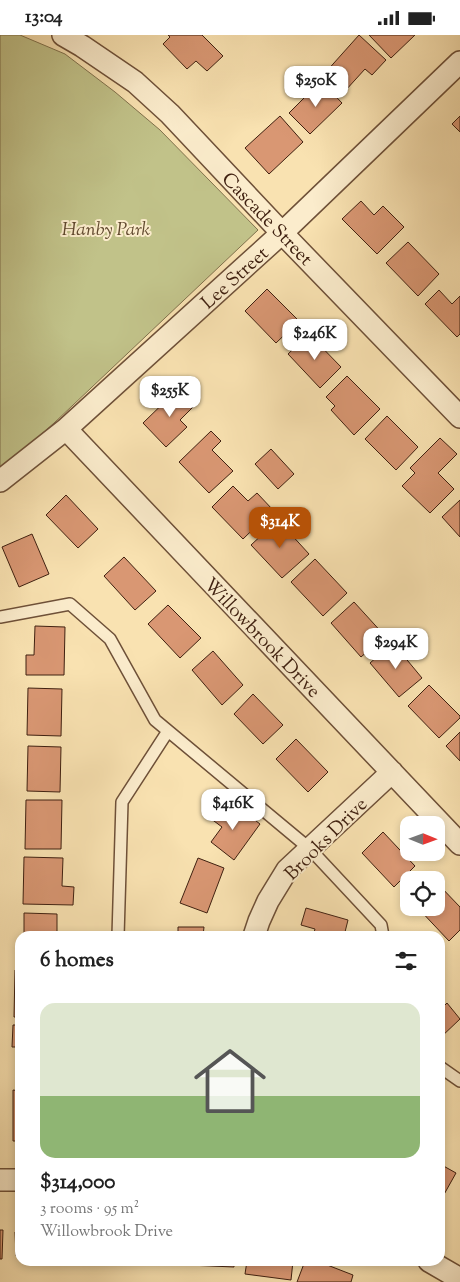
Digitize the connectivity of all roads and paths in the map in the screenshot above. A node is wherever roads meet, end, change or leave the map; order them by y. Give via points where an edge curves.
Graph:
1 (63, 35) edge
2 (85, 41) edge
3 (460, 62) edge
4 (282, 233) junction
5 (460, 417) edge
6 (66, 429) junction
7 (0, 481) edge
8 (0, 617) edge
9 (168, 731) junction
10 (392, 773) junction
11 (460, 844) edge
12 (310, 849) junction
13 (118, 931) edge
14 (256, 931) edge
15 (382, 931) edge
16 (445, 1070) edge
17 (460, 1081) edge
18 (0, 1180) edge
19 (15, 1180) edge
20 (438, 1266) edge
21 (460, 1279) edge

1 - 2 street, Cascade Street
2 - 4 street, Cascade Street via 170,114
3 - 4 street, Lee Street
4 - 5 street, Cascade Street
4 - 6 street, Lee Street
6 - 7 street, Lee Street
6 - 10 street, Willowbrook Drive
8 - 9 lane via 70,604 110,639 155,720
9 - 12 lane
9 - 13 lane via 122,802
10 - 11 street, Willowbrook Drive
10 - 12 street, Brooks Drive
12 - 14 street, Brooks Drive via 287,870
12 - 15 lane via 381,925
16 - 17 lane
18 - 19 street
20 - 21 street

